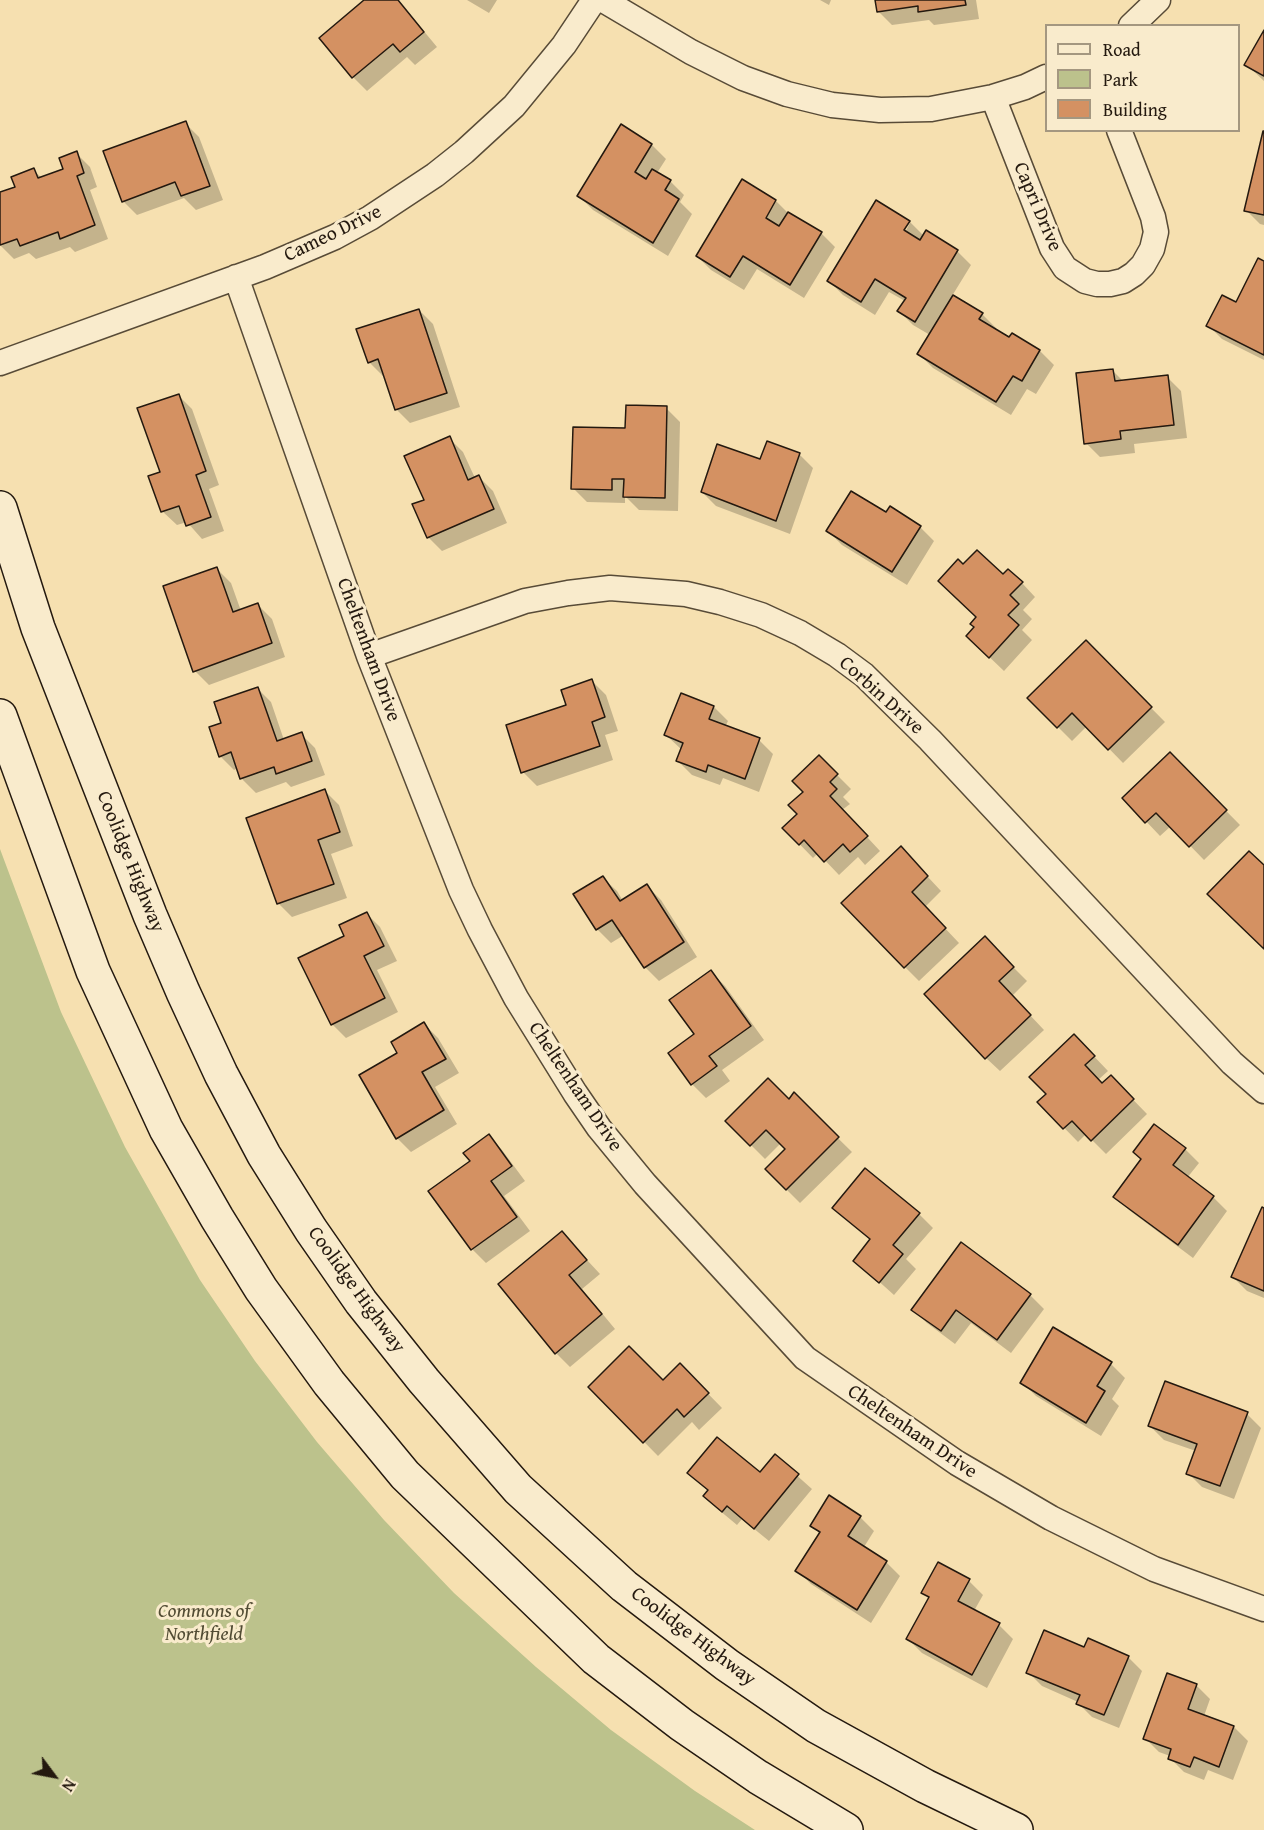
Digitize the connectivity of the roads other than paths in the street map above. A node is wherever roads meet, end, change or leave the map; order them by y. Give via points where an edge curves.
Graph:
1 (594, 0) edge
2 (603, 0) edge
3 (1158, 0) edge
4 (1133, 24) edge
5 (1045, 78) edge
6 (993, 97) junction
7 (1120, 132) edge
8 (236, 277) junction
9 (0, 363) edge
10 (0, 508) edge
11 (369, 656) junction
12 (0, 716) edge
13 (1264, 1091) edge
14 (1264, 1609) edge
15 (846, 1830) edge
16 (1016, 1830) edge

1 - 8 street, Cameo Drive via 564,45 514,106 435,175 335,237
2 - 6 street via 734,74 832,105 880,110 931,109
3 - 4 street
5 - 6 street
6 - 7 street, Capri Drive via 1052,248 1065,268 1097,284 1123,281 1134,274 1152,249 1156,232
8 - 9 street, Cameo Drive
8 - 11 street, Cheltenham Drive
10 - 16 main road, Coolidge Highway via 38,628 187,1002 264,1155 361,1302 518,1489 624,1586 727,1665 816,1726
11 - 13 street, Corbin Drive via 525,601 610,588 686,594 720,602 800,633 864,675 930,740 1232,1063
11 - 14 street, Cheltenham Drive via 461,890 499,968 557,1065 599,1128 645,1184 805,1358 957,1463 1051,1518 1154,1569
12 - 15 main road via 93,970 166,1129 261,1289 329,1383 405,1475 596,1659 758,1777

